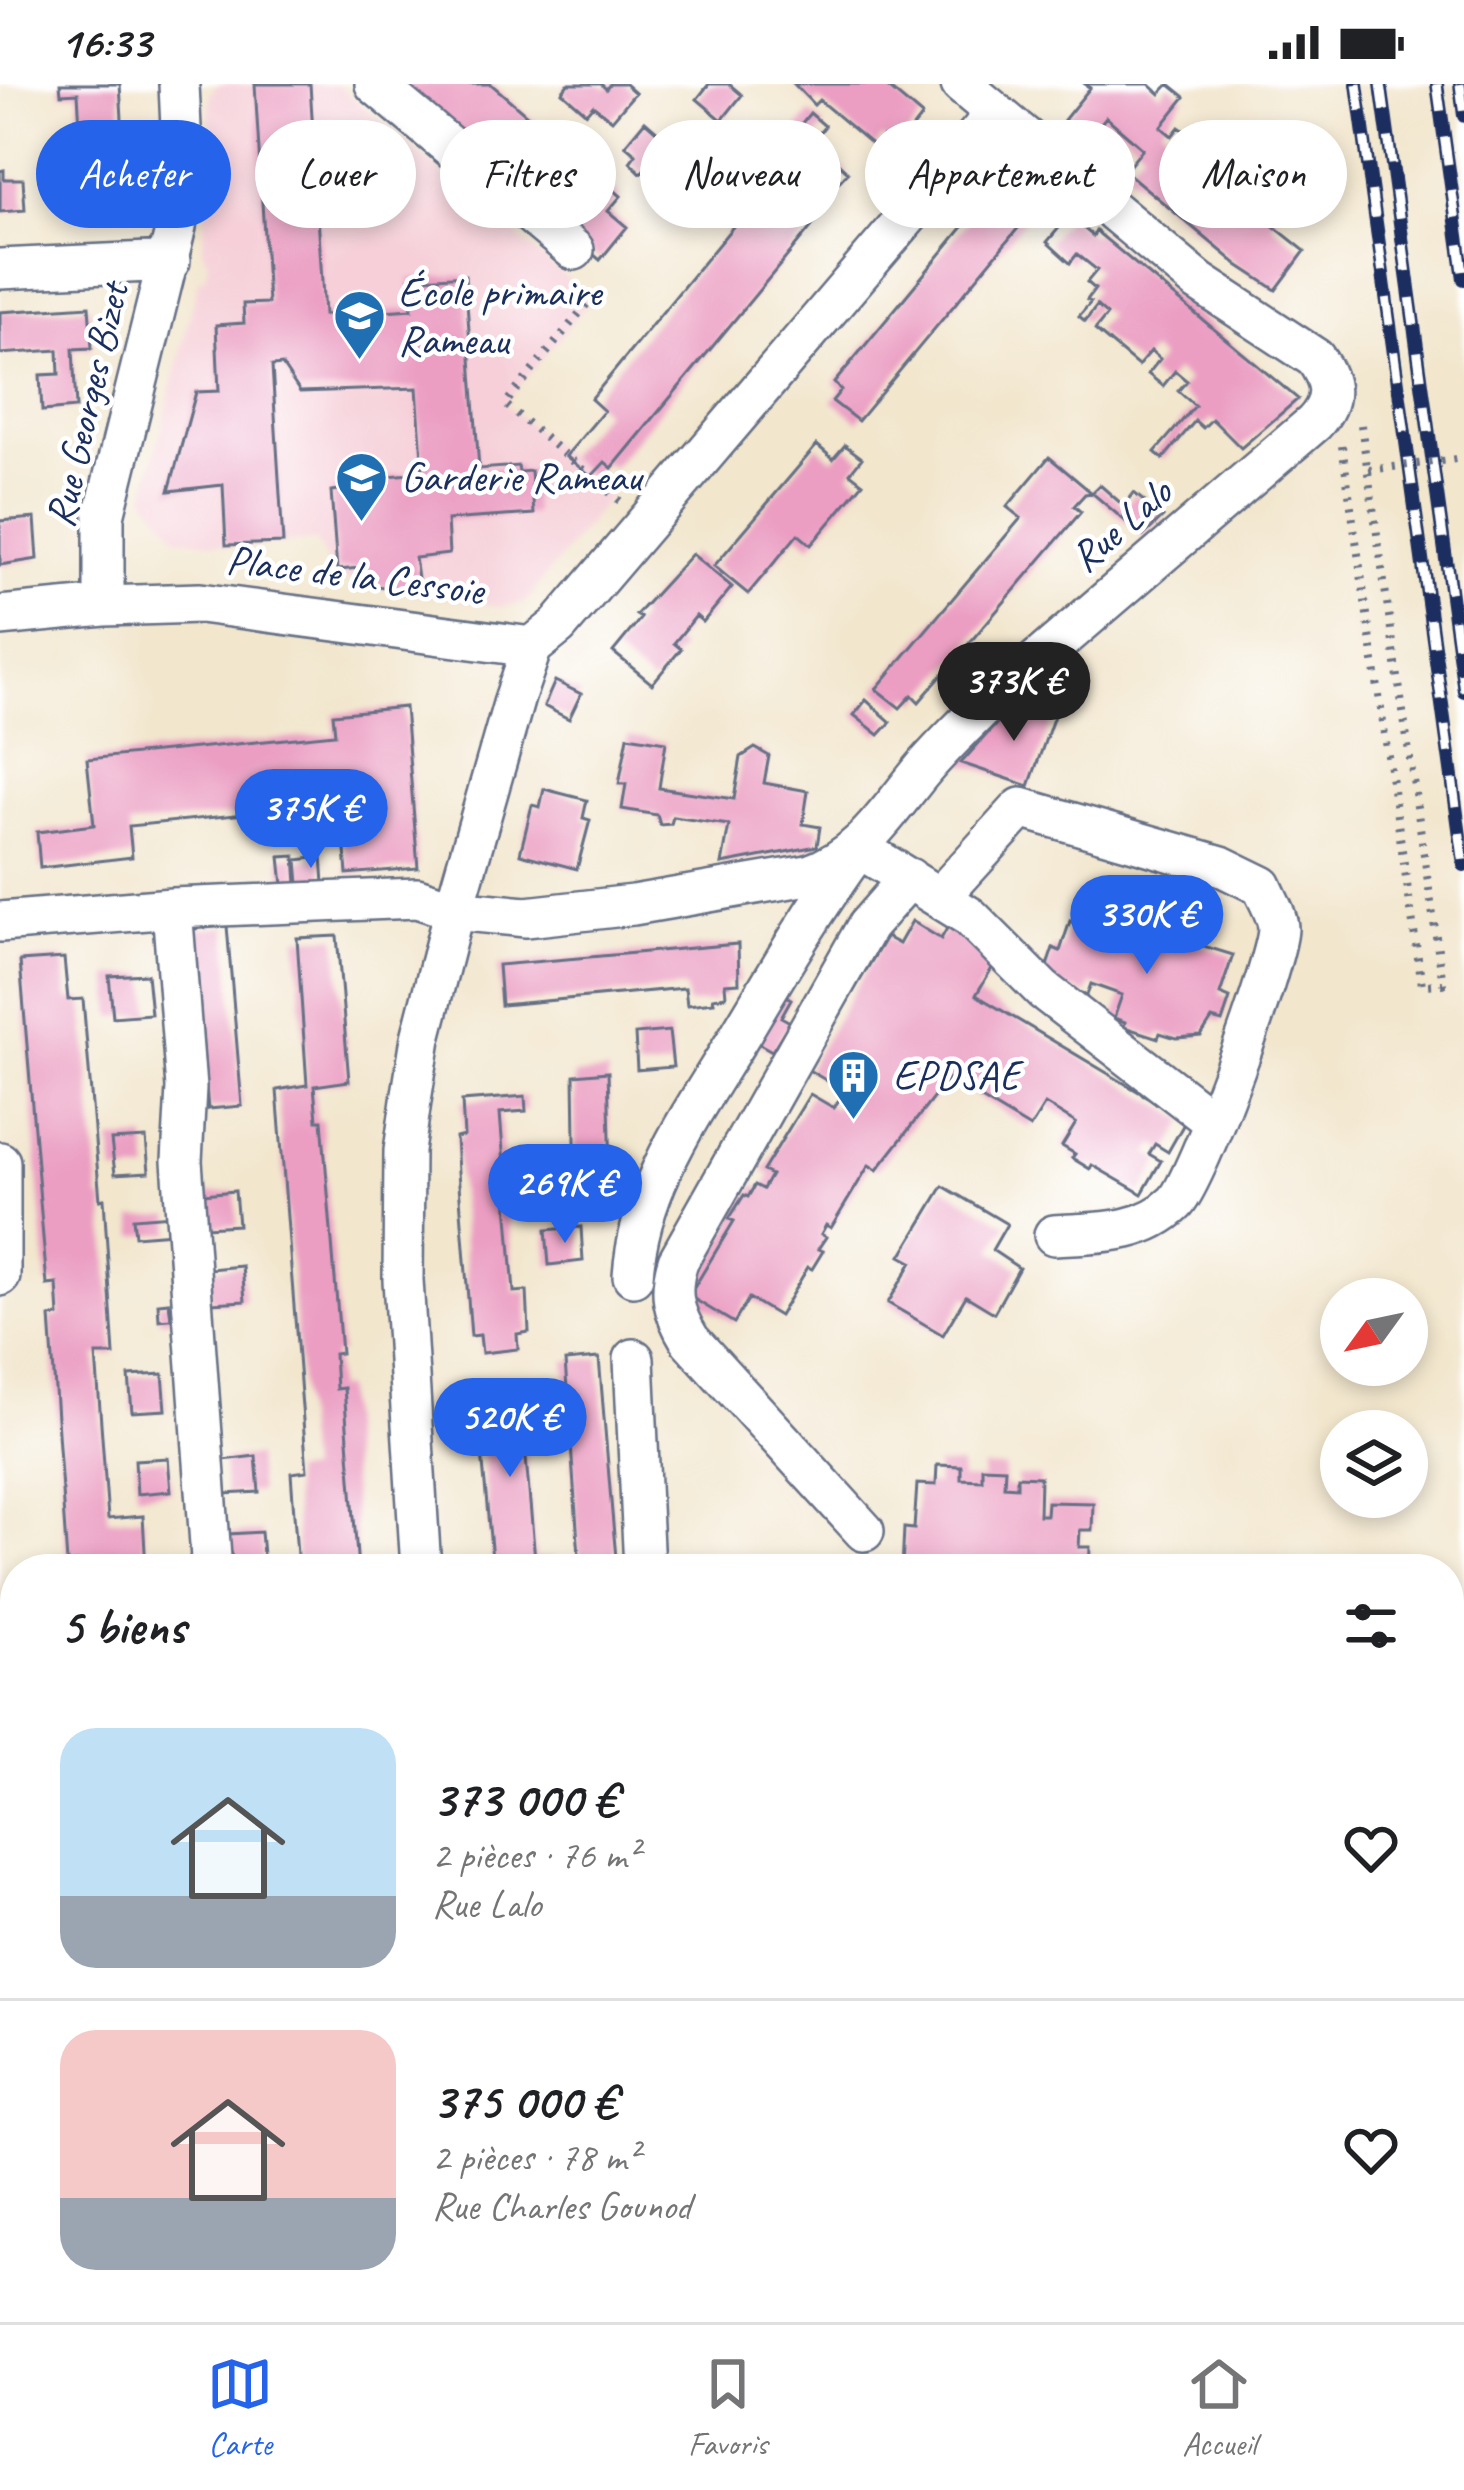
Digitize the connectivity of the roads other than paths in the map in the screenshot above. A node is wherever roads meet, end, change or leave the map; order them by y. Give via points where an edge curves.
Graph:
1 (179, 84) edge
2 (375, 84) edge
3 (961, 84) edge
4 (995, 112) junction
5 (574, 250) road end
6 (170, 261) junction
7 (0, 269) edge
8 (104, 605) junction
9 (0, 616) edge
10 (532, 647) junction
11 (859, 848) junction
12 (925, 888) junction
13 (172, 908) junction
14 (454, 910) junction
15 (0, 922) edge
16 (1214, 1122) junction
17 (0, 1162) edge
18 (1, 1185) edge
19 (1054, 1235) dead end
20 (0, 1276) edge
21 (633, 1276) dead end
22 (634, 1359) dead end
23 (864, 1531) dead end
24 (211, 1554) edge
25 (420, 1554) edge
26 (643, 1554) edge

1 - 6 street, Rue Georges Bizet via 183,172
2 - 5 street
3 - 4 street
4 - 10 street
4 - 11 street, Rue Lalo via 1199,282 1315,358 1327,392 986,705
6 - 7 street
6 - 8 street, Rue Georges Bizet via 104,516
8 - 9 street, Place de la Cessoie
8 - 10 street, Place de la Cessoie via 238,606
10 - 14 street
11 - 12 street
11 - 14 street, Rue Lalo via 808,875 633,905 526,917
11 - 21 street, Rue Lalo via 669,1155 640,1221
12 - 16 street via 970,917 1042,991
12 - 16 street via 1021,808 1221,866 1262,886 1278,925 1270,970
12 - 23 street via 867,926 670,1286 690,1340
13 - 14 street, Rue Lalo via 417,898
13 - 15 street, Rue Lalo
13 - 24 street
14 - 25 street via 404,1150 403,1280
16 - 19 street via 1178,1200 1145,1224
17 - 18 street
18 - 20 street
22 - 26 street

